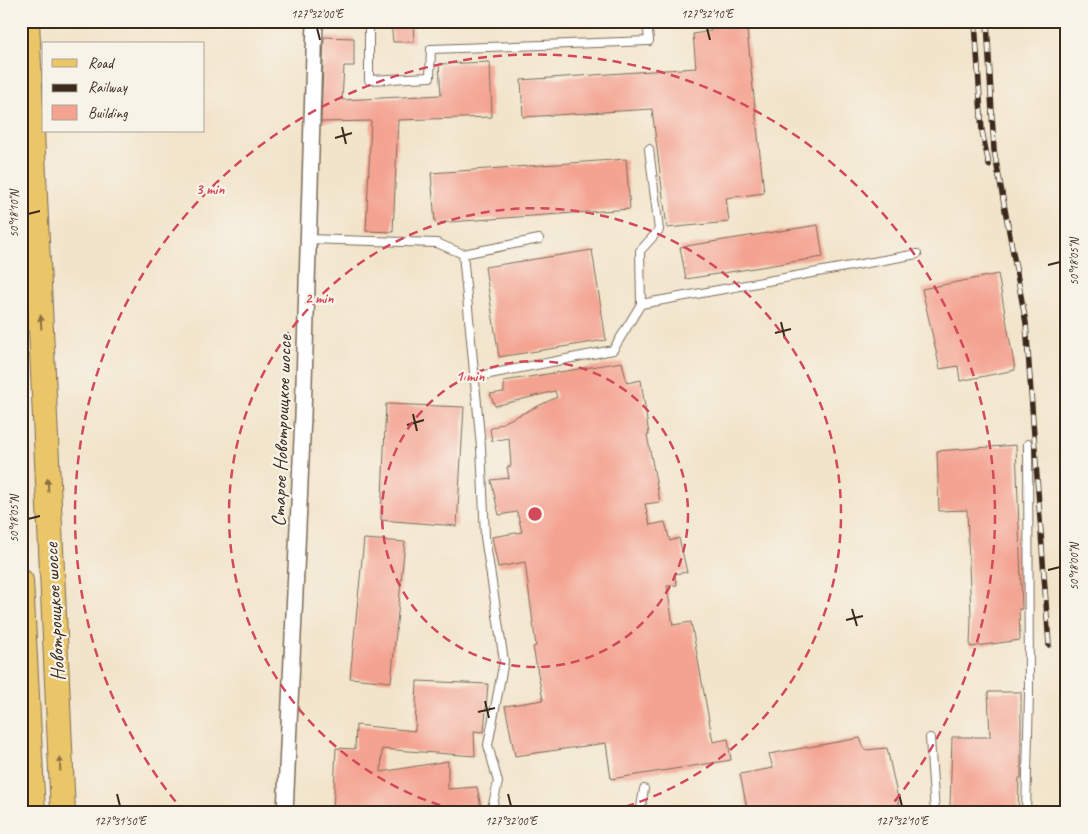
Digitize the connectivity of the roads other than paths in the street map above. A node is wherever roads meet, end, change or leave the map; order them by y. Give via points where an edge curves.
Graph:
1 (314, 21) edge
2 (369, 21) edge
3 (646, 21) edge
4 (30, 30) edge
5 (649, 150) dead end
6 (308, 239) junction
7 (539, 239) dead end
8 (463, 254) junction
9 (917, 254) dead end
10 (641, 304) junction
11 (474, 377) junction
12 (1028, 444) dead end
13 (21, 581) edge
14 (930, 738) dead end
15 (644, 789) dead end
16 (33, 813) edge
17 (62, 813) edge
18 (285, 813) edge
19 (490, 813) edge
20 (640, 813) edge
21 (935, 813) edge
22 (1026, 813) edge

1 - 6 street, Старое Новотроицкое шоссе
2 - 3 lane via 369,80 430,78 431,50 648,41
17 -> 4 main road, Новотроицкое шоссе
5 - 10 lane via 659,230 640,251
6 - 8 lane via 437,243
6 - 18 street, Старое Новотроицкое шоссе
7 - 8 lane
8 - 11 lane
9 - 10 lane
10 - 11 lane via 613,350
11 - 19 lane via 485,537 504,661 488,745 498,782
12 - 22 lane
13 - 16 main road, Новотроицкое шоссе
14 - 21 lane
15 - 20 lane

